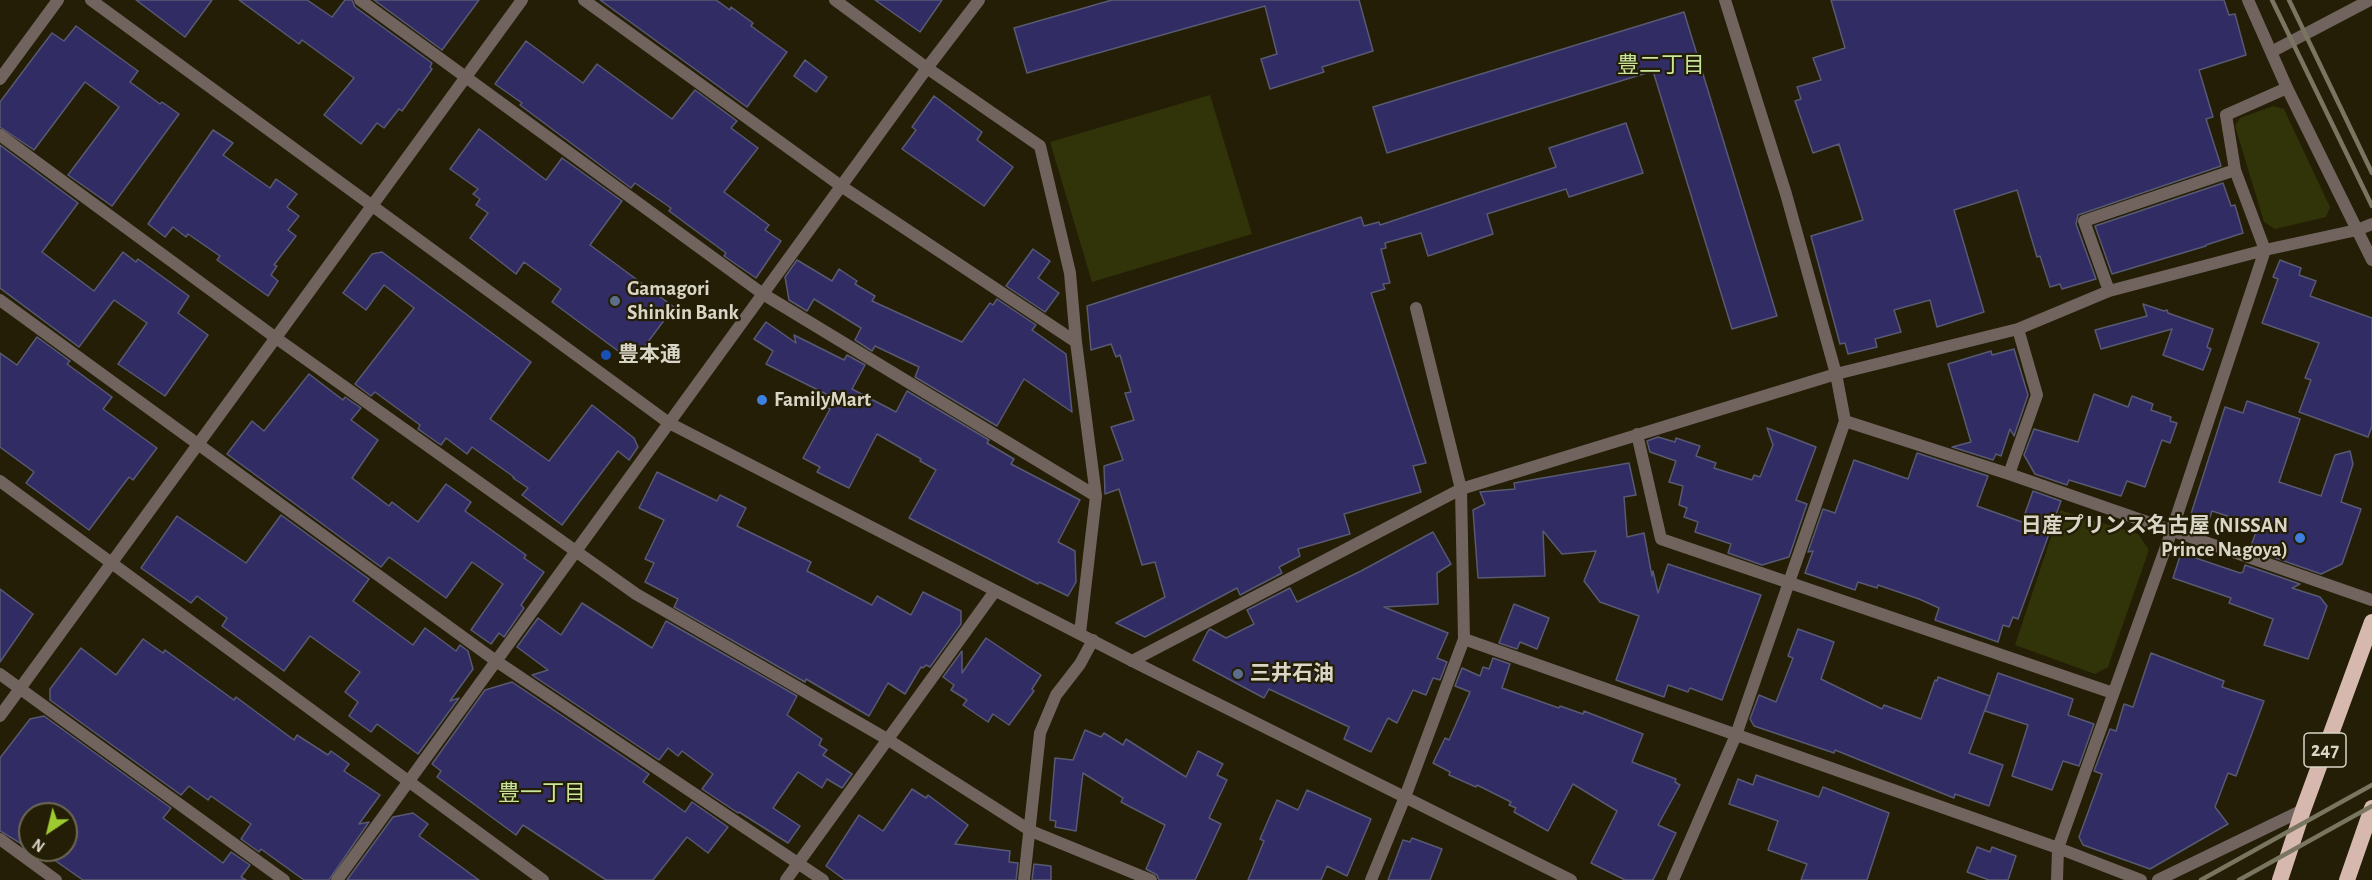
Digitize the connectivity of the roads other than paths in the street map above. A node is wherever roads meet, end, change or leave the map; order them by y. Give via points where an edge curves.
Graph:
1 (58, 0) edge
2 (91, 0) edge
3 (360, 0) edge
4 (522, 0) edge
5 (584, 0) edge
6 (835, 0) edge
7 (979, 0) edge
8 (1725, 0) edge
9 (2248, 0) edge
10 (2370, 3) edge
11 (2271, 52) junction
12 (927, 68) junction
13 (465, 78) junction
14 (0, 79) edge
15 (2287, 88) junction
16 (0, 135) edge
17 (2235, 170) junction
18 (841, 186) junction
19 (372, 206) junction
20 (2372, 224) edge
21 (2357, 230) junction
22 (2265, 250) junction
23 (2372, 260) edge
24 (2109, 291) junction
25 (763, 294) junction
26 (0, 300) edge
27 (1416, 308) dead end
28 (2018, 328) junction
29 (276, 338) junction
30 (1076, 342) junction
31 (1836, 374) junction
32 (1845, 421) junction
33 (669, 423) junction
34 (1637, 434) junction
35 (197, 446) junction
36 (2008, 474) junction
37 (0, 481) edge
38 (1461, 489) junction
39 (1095, 496) junction
40 (2172, 530) junction
41 (576, 550) junction
42 (112, 562) junction
43 (1790, 583) junction
44 (994, 591) junction
45 (2372, 600) edge
46 (2372, 622) edge
47 (1080, 633) junction
48 (1464, 639) junction
49 (1093, 640) junction
50 (496, 661) junction
51 (1132, 661) junction
52 (0, 674) edge
53 (20, 688) junction
54 (2113, 693) junction
55 (0, 716) edge
56 (1736, 735) junction
57 (887, 739) junction
58 (408, 782) junction
59 (1405, 797) junction
60 (2372, 808) edge
61 (2303, 810) junction
62 (2368, 828) edge
63 (1031, 831) junction
64 (0, 839) edge
65 (2058, 848) junction
66 (798, 863) junction
67 (56, 880) edge
68 (284, 880) edge
69 (337, 880) edge
70 (543, 880) edge
71 (786, 880) edge
72 (823, 880) edge
73 (1024, 880) edge
74 (1151, 880) edge
75 (1371, 880) edge
76 (1571, 880) edge
77 (1673, 880) edge
78 (2057, 880) edge
79 (2141, 880) edge
80 (2158, 880) edge
81 (2280, 880) edge
82 (2347, 880) edge

1 - 14 street
2 - 19 street
3 - 13 street
4 - 13 street
5 - 18 street
6 - 12 street
7 - 12 street
8 - 31 street via 1786,194
9 - 11 street
10 - 11 street
11 - 15 street
12 - 18 street
12 - 30 street via 1040,146 1070,273
13 - 19 street
13 - 25 street
15 - 17 street via 2226,115
15 - 21 street
16 - 29 street
17 - 22 street
17 - 24 street via 2084,221
18 - 25 street
18 - 30 street
19 - 29 street
19 - 33 street
20 - 21 street
21 - 22 street
21 - 23 street
22 - 24 street
22 - 40 street
24 - 28 street
25 - 33 street
25 - 39 street
26 - 35 street
27 - 38 street
28 - 31 street
28 - 36 street via 2037,395
29 - 35 street
29 - 41 street
30 - 39 street
31 - 32 street
31 - 34 street
32 - 36 street
32 - 43 street
33 - 41 street
33 - 44 street
34 - 38 street
34 - 43 street via 1661,539
35 - 42 street
35 - 50 street
36 - 40 street
37 - 42 street
38 - 48 street
38 - 51 street
39 - 47 street
40 - 45 street
40 - 54 street
41 - 50 street
41 - 57 street via 636,594
42 - 53 street
42 - 58 street
43 - 54 street
43 - 56 street
44 - 47 street
44 - 57 street
46 - 61 highway, 247
47 - 49 street
48 - 56 street
48 - 59 street
49 - 51 street
49 - 63 street via 1056,695 1040,733
50 - 58 street
50 - 66 street
51 - 59 street
52 - 53 street
53 - 55 street
53 - 68 street
54 - 65 street
56 - 65 street
56 - 77 street
57 - 63 street
57 - 66 street
58 - 69 street
58 - 70 street
59 - 75 street
59 - 76 street
60 - 62 highway
61 - 80 street
61 - 81 highway, 247
62 - 82 highway
63 - 73 street
63 - 74 street
64 - 67 street
65 - 78 street
65 - 79 street
66 - 71 street
66 - 72 street

